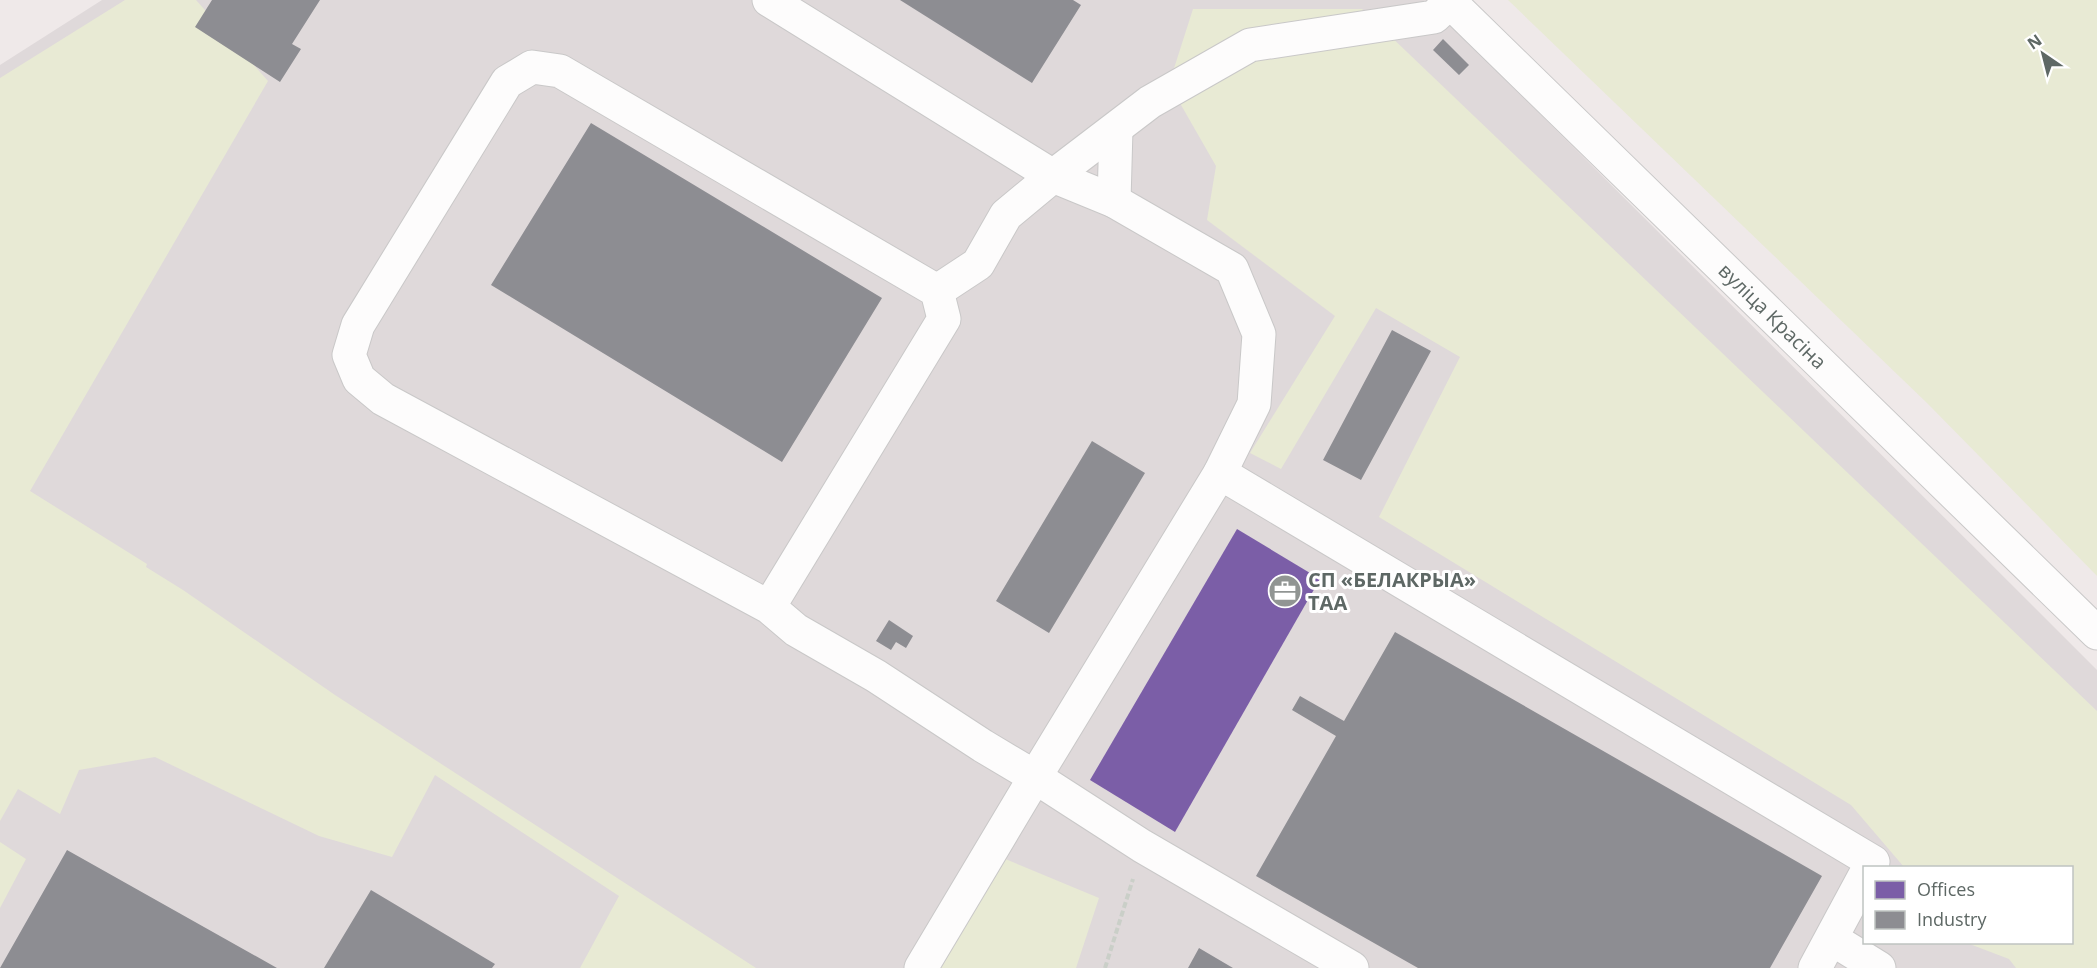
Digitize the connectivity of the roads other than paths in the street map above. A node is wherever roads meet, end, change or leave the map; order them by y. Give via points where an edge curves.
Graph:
1 (769, 0) edge
2 (1449, 1) edge
3 (1116, 129) junction
4 (1053, 176) junction
5 (1114, 201) junction
6 (937, 291) junction
7 (1220, 473) junction
8 (769, 607) junction
9 (2097, 633) edge
10 (1035, 777) junction
11 (1871, 866) edge
12 (1863, 879) edge
13 (1832, 939) junction
14 (921, 968) edge
15 (1352, 968) edge
16 (1815, 968) edge
17 (1879, 968) edge

1 - 4 street
2 - 3 street via 1434,17 1250,45 1150,102
2 - 9 street, вуліца Красіна
3 - 4 street
3 - 5 street
4 - 5 street
4 - 6 street via 1005,215 978,264
5 - 7 street via 1232,269 1258,334 1254,404
6 - 8 street via 944,319
6 - 8 street via 560,71 532,67 507,82 358,325 349,355 359,378 383,399
7 - 10 street
7 - 11 street via 1873,862
8 - 10 street via 796,630
10 - 14 street
10 - 15 street via 1142,846
12 - 13 street
13 - 16 street
13 - 17 street

